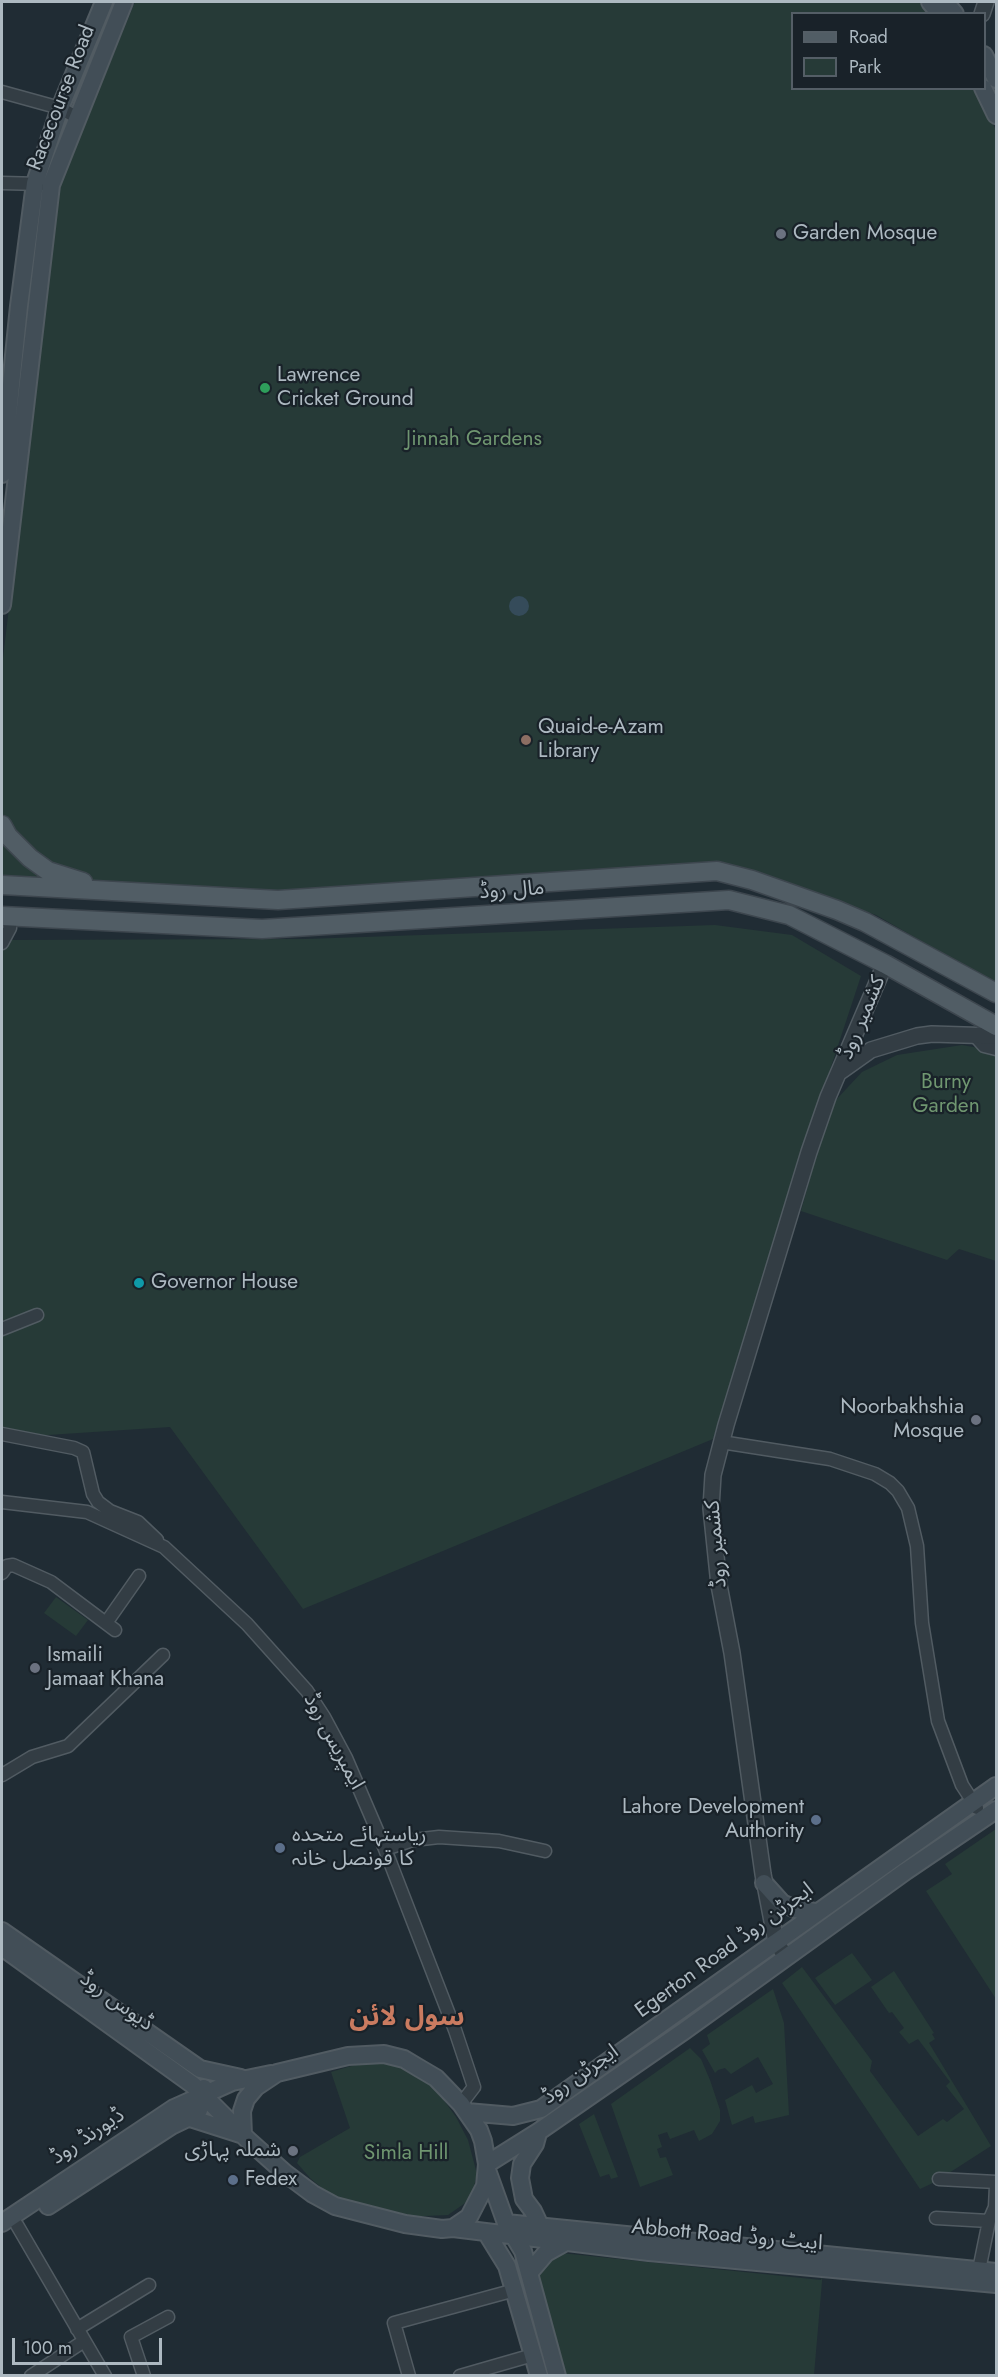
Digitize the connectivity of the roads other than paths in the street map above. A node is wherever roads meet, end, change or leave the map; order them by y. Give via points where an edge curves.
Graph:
1 (104, 2) edge
2 (124, 2) edge
3 (986, 60) edge
4 (996, 79) edge
5 (984, 90) edge
6 (2, 92) edge
7 (60, 108) junction
8 (996, 115) edge
9 (78, 118) junction
10 (2, 183) edge
11 (43, 184) junction
12 (2, 474) edge
13 (2, 605) edge
14 (2, 825) edge
15 (2, 885) edge
16 (100, 889) junction
17 (6, 916) edge
18 (2, 943) edge
19 (885, 964) junction
20 (996, 993) edge
21 (996, 1026) edge
22 (975, 1036) junction
23 (996, 1036) edge
24 (996, 1049) edge
25 (840, 1072) junction
26 (37, 1315) dead end
27 (2, 1329) edge
28 (2, 1434) edge
29 (721, 1442) junction
30 (2, 1502) edge
31 (164, 1547) junction
32 (2, 1573) edge
33 (139, 1576) dead end
34 (163, 1655) dead end
35 (2, 1775) edge
36 (996, 1786) edge
37 (973, 1802) junction
38 (991, 1814) edge
39 (385, 1849) junction
40 (545, 1851) dead end
41 (764, 1883) junction
42 (815, 1912) junction
43 (2, 1931) edge
44 (776, 1942) junction
45 (2, 1947) edge
46 (786, 1957) junction
47 (200, 2069) junction
48 (276, 2073) junction
49 (244, 2079) junction
50 (203, 2094) junction
51 (464, 2108) junction
52 (190, 2118) junction
53 (538, 2132) junction
54 (243, 2135) junction
55 (487, 2167) junction
56 (939, 2179) dead end
57 (996, 2184) edge
58 (936, 2218) dead end
59 (988, 2221) junction
60 (9, 2224) edge
61 (453, 2228) junction
62 (486, 2232) junction
63 (522, 2233) junction
64 (2, 2235) edge
65 (564, 2243) junction
66 (827, 2262) junction
67 (988, 2271) edge
68 (933, 2272) junction
69 (529, 2273) junction
70 (996, 2284) edge
71 (149, 2285) dead end
72 (515, 2290) junction
73 (168, 2317) dead end
74 (77, 2329) junction
75 (84, 2340) junction
76 (533, 2355) junction
77 (31, 2376) edge
78 (105, 2376) edge
79 (144, 2376) edge
80 (410, 2376) edge
81 (460, 2376) edge
82 (539, 2376) edge
83 (557, 2376) edge

1 - 7 main road, Racecourse Road
2 - 9 main road, Racecourse Road
3 - 4 main road
5 - 8 main road
6 - 7 street
7 - 9 street
7 - 11 main road, Racecourse Road
9 - 11 main road, Racecourse Road
10 - 11 street
11 - 12 main road, Racecourse Road via 19,306
11 - 13 main road, Racecourse Road
14 - 16 main road via 8,836 48,871
15 - 16 main road, مال روڈ
16 - 20 main road, مال روڈ via 278,900 717,871 855,918
17 - 18 street via 10,928
17 - 19 main road, مال روڈ via 262,929 729,900 789,915
19 - 21 main road, مال روڈ
19 - 25 street, کشمیر روڈ
22 - 23 street, کشمیر روڈ
22 - 24 street via 984,1046
22 - 25 street, کشمیر روڈ via 932,1034 900,1040 871,1050
25 - 29 street, کشمیر روڈ via 809,1152
26 - 27 street
28 - 31 street via 83,1452 98,1502 138,1522
29 - 37 street via 830,1459 875,1474 898,1491 908,1508 917,1546 922,1623 938,1721 962,1785
29 - 41 street, کشمیر روڈ via 713,1475 712,1532
30 - 31 street, ایمپریس روڈ via 87,1512
31 - 39 street, ایمپریس روڈ via 247,1624 313,1699 346,1758
32 - 33 street via 13,1565 51,1582 110,1626
34 - 35 street via 68,1746 32,1757
36 - 37 main road, Egerton Road ایجرٹن روڈ
37 - 38 street
37 - 42 main road, Egerton Road ایجرٹن روڈ
38 - 46 main road, Egerton Road ایجرٹن روڈ
39 - 40 street via 439,1836 499,1841
39 - 51 street, ایمپریس روڈ via 474,2087
41 - 42 main road via 782,1903
41 - 44 street, کشمیر روڈ
42 - 44 main road, Egerton Road ایجرٹن روڈ
43 - 47 main road, ڈیوس روڈ
44 - 46 street, کشمیر روڈ
44 - 51 main road, Egerton Road ایجرٹن روڈ via 541,2109 513,2116
45 - 50 main road, ڈیوس روڈ
46 - 53 main road, ایجرٹن روڈ
47 - 49 main road, ڈیوس روڈ
47 - 50 main road via 205,2081
48 - 49 main road, ڈیورنڈ روڈ
48 - 51 main road via 348,2056 384,2054 404,2060 435,2078
48 - 54 main road via 246,2099
49 - 50 main road, ڈیورنڈ روڈ
50 - 52 main road via 199,2110
50 - 54 main road, ڈیوس روڈ
50 - 60 main road, ڈیورنڈ روڈ via 160,2116
51 - 55 main road via 483,2141
52 - 54 main road
52 - 60 main road, ڈیورنڈ روڈ
53 - 55 main road, ایجرٹن روڈ
53 - 63 main road via 522,2164
54 - 61 main road via 313,2194 334,2206 405,2224
55 - 61 main road via 485,2186 474,2211
55 - 63 main road
56 - 57 street
57 - 59 street via 995,2207
58 - 59 street
59 - 67 street
60 - 64 main road, ڈیورنڈ روڈ
60 - 74 street
61 - 62 main road, Abbott Road ایبٹ روڈ
62 - 63 main road, Abbott Road ایبٹ روڈ
62 - 72 main road via 507,2266
63 - 65 main road, Abbott Road ایبٹ روڈ
63 - 66 main road, Abbott Road ایبٹ روڈ
63 - 69 main road
65 - 66 main road, Abbott Road ایبٹ روڈ
65 - 69 main road via 546,2253
66 - 68 main road, Abbott Road ایبٹ روڈ
67 - 68 main road, Abbott Road ایبٹ روڈ
68 - 70 main road, Abbott Road ایبٹ روڈ
69 - 83 main road
71 - 74 street
72 - 76 main road
72 - 80 street via 394,2323
73 - 79 street via 131,2337
74 - 75 street
75 - 77 street
75 - 78 street
76 - 81 street
76 - 82 main road

